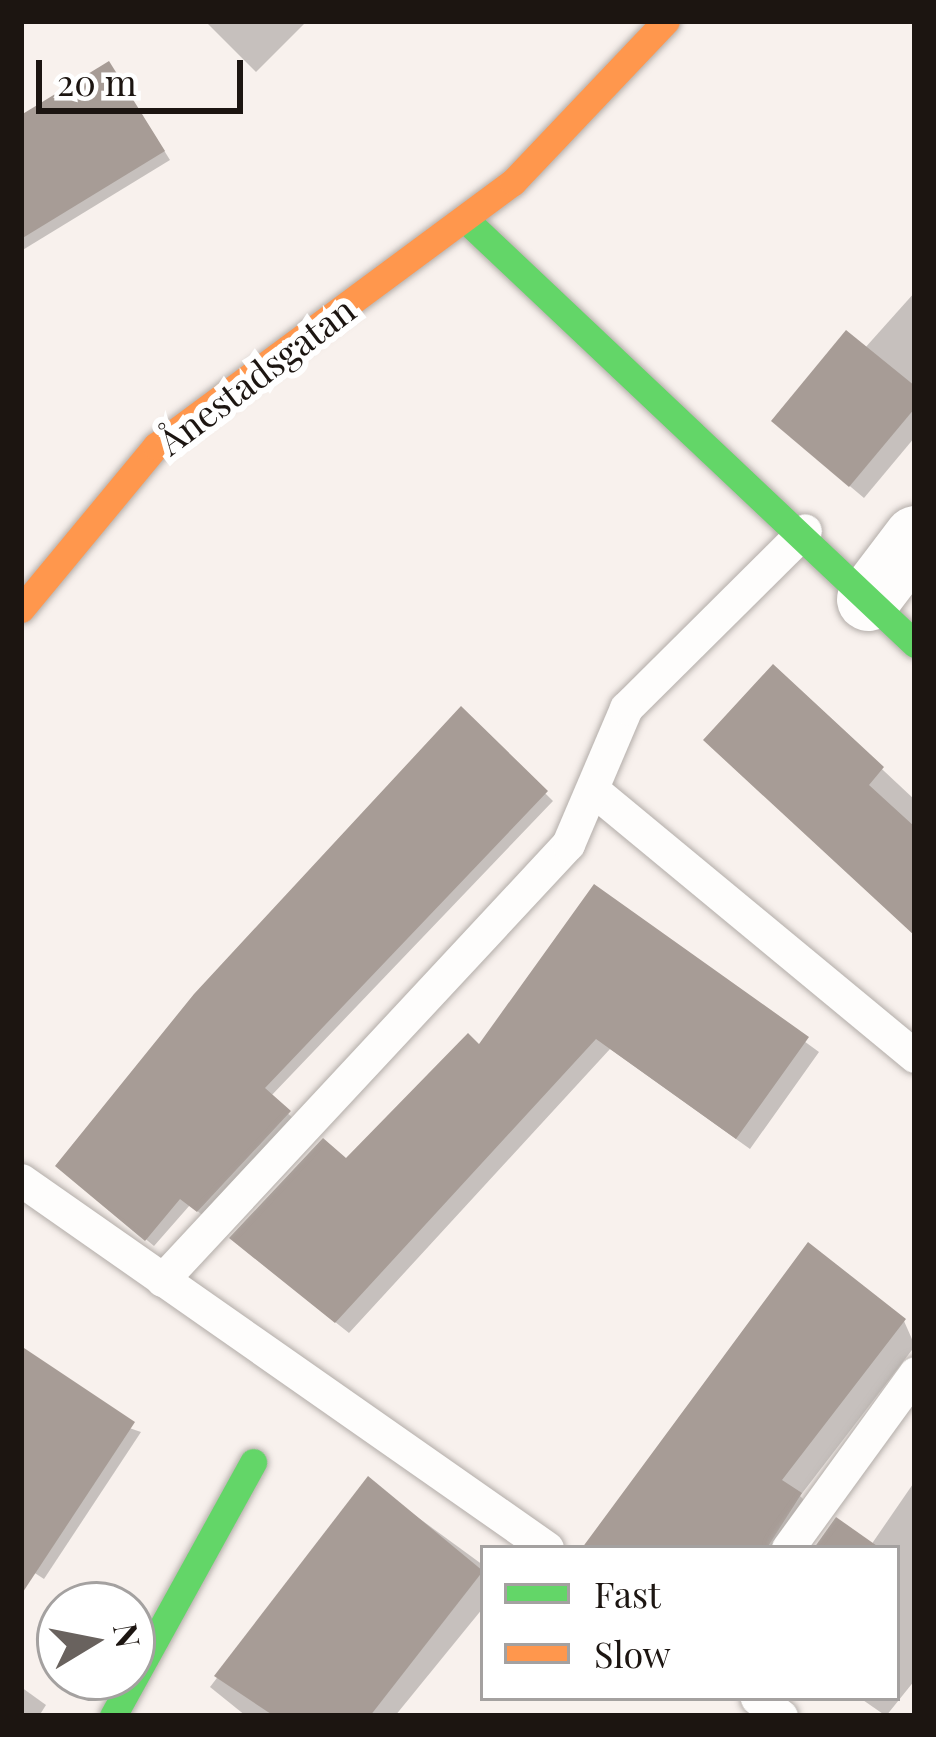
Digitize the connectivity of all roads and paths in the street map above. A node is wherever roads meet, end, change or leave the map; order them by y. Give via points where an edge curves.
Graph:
1 (666, 21) edge
2 (467, 221) junction
3 (805, 530) junction
4 (915, 537) edge
5 (868, 599) junction
6 (21, 609) edge
7 (915, 644) edge
8 (598, 794) junction
9 (915, 1056) edge
10 (21, 1180) edge
11 (162, 1280) junction
12 (915, 1373) edge
13 (253, 1462) dead end
14 (543, 1545) edge
15 (790, 1545) edge
16 (113, 1716) edge

1 - 2 street, Ånestadsgatan
2 - 3 street
2 - 6 street, Ånestadsgatan via 156,446
3 - 5 street
3 - 8 lane via 626,708
4 - 5 street
5 - 7 street
8 - 9 lane
8 - 11 lane via 568,844
10 - 11 lane
11 - 14 lane
12 - 15 lane
13 - 16 street

